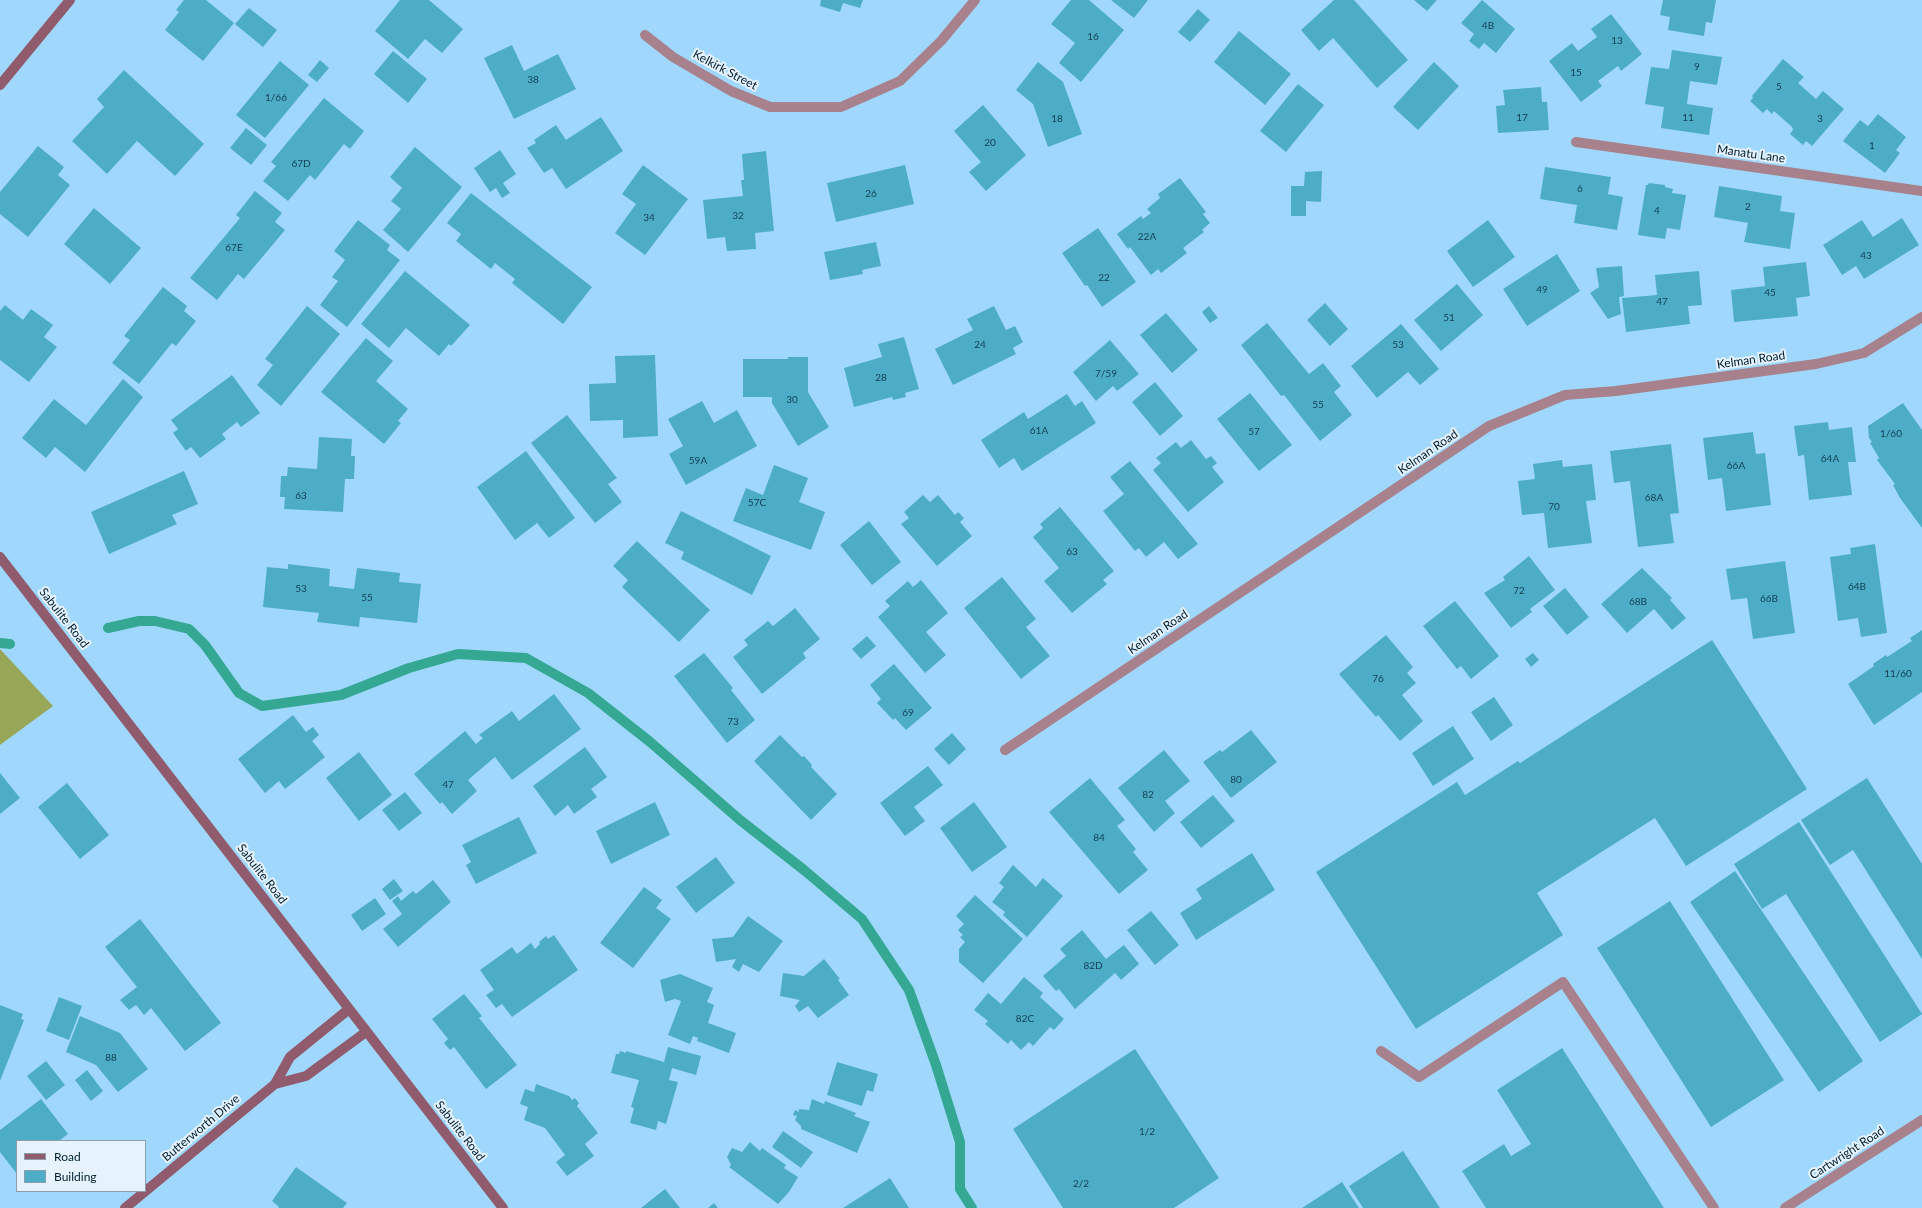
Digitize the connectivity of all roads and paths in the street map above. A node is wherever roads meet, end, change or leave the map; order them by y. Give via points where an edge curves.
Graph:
1 (70, 0) edge
2 (974, 0) edge
3 (646, 35) dead end
4 (0, 85) edge
5 (1576, 142) dead end
6 (1922, 191) edge
7 (1922, 318) edge
8 (0, 557) edge
9 (1005, 750) dead end
10 (349, 1009) junction
11 (366, 1032) junction
12 (1381, 1051) dead end
13 (275, 1084) junction
14 (1922, 1120) edge
15 (146, 1191) edge
16 (144, 1192) edge
17 (125, 1208) edge
18 (503, 1208) edge
19 (1714, 1208) edge
20 (1785, 1208) edge

1 - 4 street
2 - 3 street, Kelkirk Street via 941,41 900,80 841,107 770,107 731,91 674,57
5 - 6 street, Manatu Lane
7 - 9 street, Kelman Road via 1864,353 1808,365 1616,391 1565,395 1489,426
8 - 10 street, Sabulite Road
10 - 11 street, Sabulite Road
10 - 13 street, Butterworth Drive via 290,1057
11 - 13 street, Butterworth Drive via 306,1076
11 - 18 street, Sabulite Road
12 - 19 street via 1419,1077 1563,982
13 - 15 street, Butterworth Drive
14 - 20 street, Cartwright Road
16 - 17 street, Butterworth Drive

